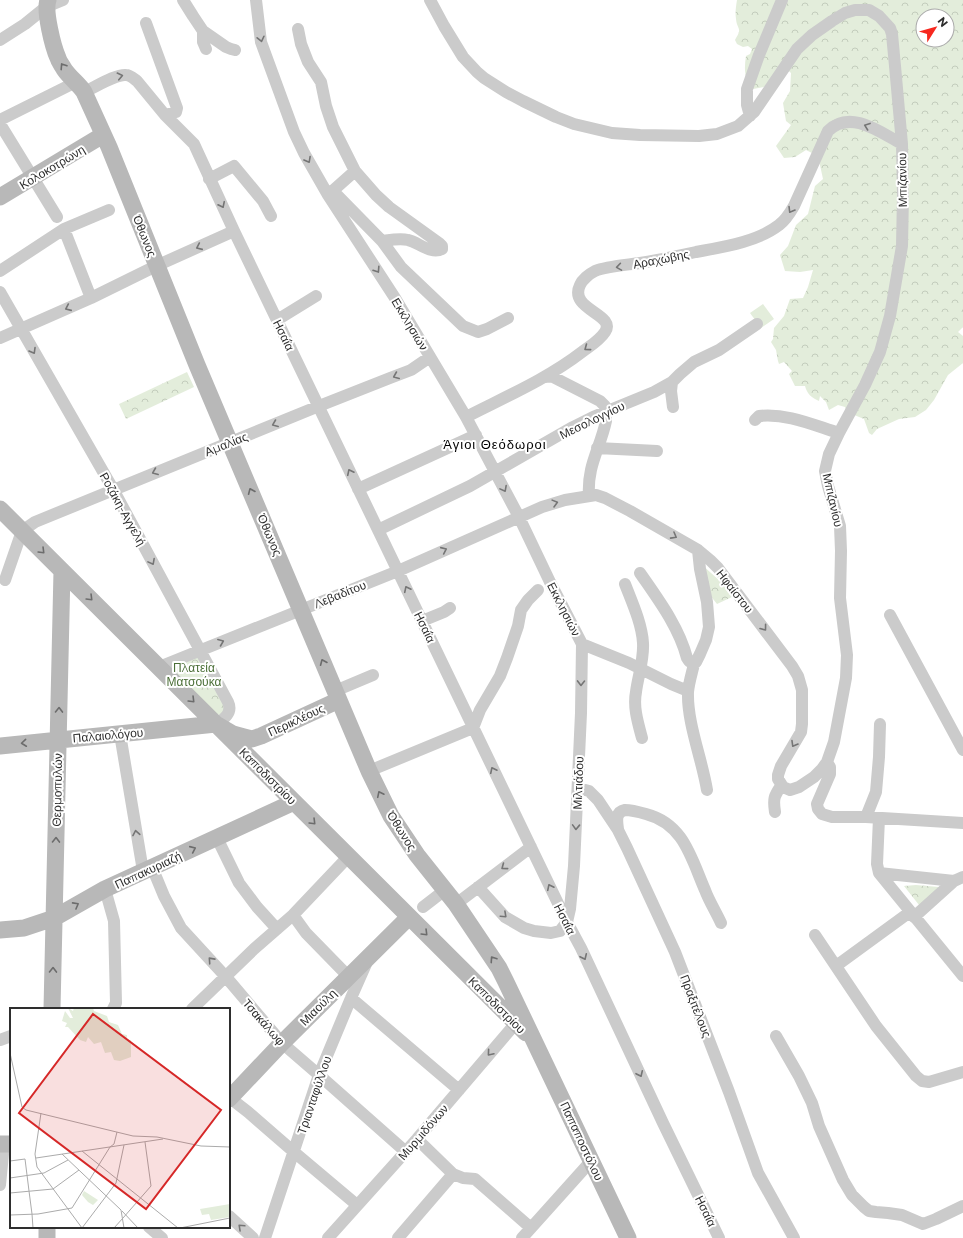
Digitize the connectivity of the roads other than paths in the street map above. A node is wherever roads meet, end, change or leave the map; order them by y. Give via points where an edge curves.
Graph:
1 (63, 0) edge
2 (183, 0) edge
3 (256, 0) edge
4 (430, 0) edge
5 (782, 0) edge
6 (45, 2) edge
7 (146, 23) dead end
8 (298, 29) dead end
9 (203, 31) junction
10 (0, 40) edge
11 (206, 49) dead end
12 (235, 50) dead end
13 (80, 87) junction
14 (165, 115) junction
15 (750, 116) junction
16 (0, 120) edge
17 (0, 124) edge
18 (103, 135) junction
19 (902, 144) junction
20 (355, 171) junction
21 (33, 178) junction
22 (209, 179) junction
23 (330, 193) junction
24 (0, 197) edge
25 (109, 210) dead end
26 (271, 216) dead end
27 (57, 217) dead end
28 (64, 229) junction
29 (234, 231) junction
30 (382, 241) junction
31 (156, 266) junction
32 (0, 271) edge
33 (0, 292) edge
34 (316, 296) dead end
35 (91, 298) junction
36 (508, 318) dead end
37 (277, 320) junction
38 (757, 324) dead end
39 (21, 329) junction
40 (0, 338) edge
41 (428, 354) junction
42 (545, 377) junction
43 (672, 382) junction
44 (319, 406) junction
45 (673, 407) dead end
46 (606, 412) junction
47 (466, 417) junction
48 (755, 420) dead end
49 (838, 434) junction
50 (476, 435) junction
51 (230, 442) junction
52 (597, 448) junction
53 (657, 451) dead end
54 (495, 472) junction
55 (113, 489) junction
56 (358, 489) junction
57 (588, 496) junction
58 (0, 509) edge
59 (519, 516) junction
60 (378, 530) junction
61 (22, 531) junction
62 (698, 550) junction
63 (62, 571) junction
64 (398, 571) junction
65 (640, 573) dead end
66 (5, 580) dead end
67 (625, 584) dead end
68 (538, 590) dead end
69 (450, 608) dead end
70 (301, 610) junction
71 (890, 615) dead end
72 (422, 621) junction
73 (582, 644) junction
74 (200, 650) junction
75 (694, 664) junction
76 (159, 667) junction
77 (640, 669) junction
78 (373, 675) dead end
79 (688, 691) junction
80 (337, 695) junction
81 (216, 724) junction
82 (880, 724) dead end
83 (474, 728) junction
84 (120, 734) junction
85 (642, 738) dead end
86 (58, 739) junction
87 (0, 746) edge
88 (249, 746) junction
89 (963, 750) edge
90 (827, 762) junction
91 (369, 772) junction
92 (782, 786) junction
93 (578, 788) junction
94 (707, 790) dead end
95 (294, 802) junction
96 (775, 812) dead end
97 (866, 817) junction
98 (879, 818) junction
99 (963, 823) edge
100 (618, 830) junction
101 (217, 838) junction
102 (531, 847) junction
103 (348, 856) junction
104 (147, 869) junction
105 (880, 873) junction
106 (959, 879) edge
107 (478, 887) junction
108 (105, 889) junction
109 (445, 890) junction
110 (456, 904) junction
111 (423, 907) dead end
112 (912, 914) junction
113 (293, 915) junction
114 (409, 917) junction
115 (54, 918) junction
116 (567, 922) junction
117 (721, 923) dead end
118 (277, 929) junction
119 (0, 930) edge
120 (815, 935) dead end
121 (370, 954) junction
122 (836, 966) junction
123 (348, 976) junction
124 (963, 976) edge
125 (226, 977) junction
126 (506, 982) junction
127 (489, 996) junction
128 (351, 998) junction
129 (52, 1008) edge
130 (114, 1008) edge
131 (193, 1008) edge
132 (516, 1023) junction
133 (10, 1036) edge
134 (776, 1036) dead end
135 (0, 1040) edge
136 (282, 1043) junction
137 (536, 1044) junction
138 (963, 1072) edge
139 (320, 1075) junction
140 (459, 1090) junction
141 (230, 1097) edge
142 (230, 1099) edge
143 (417, 1139) junction
144 (5, 1144) edge
145 (294, 1152) junction
146 (406, 1152) junction
147 (592, 1160) junction
148 (454, 1174) junction
149 (0, 1185) edge
150 (357, 1205) junction
151 (963, 1206) edge
152 (230, 1217) edge
153 (150, 1228) edge
154 (531, 1228) junction
155 (162, 1238) edge
156 (253, 1238) edge
157 (265, 1238) edge
158 (328, 1238) edge
159 (398, 1238) edge
160 (522, 1238) edge
161 (628, 1238) edge
162 (720, 1238) edge
163 (794, 1238) edge

1 - 6 street
2 - 9 street
3 -> 23 street, Εκκλησιών via 260,36 273,76 300,144 314,171
4 - 15 street via 457,48 477,72 506,92 574,124 627,134 699,136 727,132
5 - 15 street via 749,84 746,105
6 - 10 street via 25,24
13 -> 6 main road, Όθωνος via 58,58
7 - 14 street via 177,108 176,112
8 - 20 street via 308,62 321,82 333,127
9 - 11 street
9 - 12 street via 230,50
13 -> 14 street, Ησαΐα via 127,75 137,81
13 - 16 street
13 - 18 main road, Όθωνος
14 - 22 street, Ησαΐα via 194,144
15 - 19 street, Μπιζανίου via 792,54 812,35 845,13 869,10 879,16 891,31
17 - 21 street
18 - 21 main road, Κολοκοτρώνη
18 - 31 main road, Όθωνος
19 -> 42 street, Αραχώβης via 867,126 852,121 842,122 828,131 794,206 775,227 749,240 722,247 595,271 580,283 578,298 606,323 606,330 595,343
19 - 49 street, Μπιζανίου via 902,246 890,316 880,352
20 - 23 street
20 - 30 street via 389,207 439,243 442,249 430,250 408,240
21 - 24 main road, Κολοκοτρώνη
21 - 27 street
22 - 26 street via 234,166
22 -> 29 street, Ησαΐα
23 - 30 street
23 -> 41 street, Εκκλησιών
25 - 28 street
28 - 32 street
28 - 35 street
29 -> 31 street
29 - 37 street, Ησαΐα
30 - 36 street via 401,267 463,326 478,332
31 - 35 street
31 - 51 main road, Όθωνος
33 - 39 street, Ροζάκη-Αγγελή
34 - 37 street
35 -> 39 street
37 - 44 street, Ησαΐα
38 - 43 street, Μεσολογγίου via 719,350 694,362
39 - 40 street
39 -> 55 street, Ροζάκη-Αγγελή
41 -> 44 street, Αμαλίας via 411,370
41 - 47 street, Εκκλησιών
42 - 46 street via 551,376 596,398
42 - 47 street, Αραχώβης
43 - 45 street
43 - 46 street, Μεσολογγίου
44 -> 51 street, Αμαλίας
56 -> 44 street, Ησαΐα
46 - 52 street
46 - 54 street, Μεσολογγίου via 573,427
47 - 50 street, Εκκλησιών
48 - 49 street via 759,416 776,415 808,422
49 - 90 street, Μπιζανίου via 825,471 840,526 840,598 847,672 834,742
50 - 54 street, Εκκλησιών
50 - 56 street
51 -> 55 street, Αμαλίας
70 -> 51 main road, Όθωνος
52 - 53 street
52 - 57 street via 591,466
54 -> 59 street, Εκκλησιών
54 - 60 street, Μεσολογγίου
55 - 61 street, Αμαλίας via 35,522
55 -> 74 street, Ροζάκη-Αγγελή
56 - 60 street, Ησαΐα
59 -> 57 street, Ηφαίστου via 551,503
57 -> 62 street, Ηφαίστου via 601,497 617,504
58 - 61 main road
64 -> 59 street, Λεβαδίτου
59 - 73 street, Εκκλησιών
60 - 64 street, Ησαΐα
61 -> 63 main road
61 - 66 street
62 - 75 street via 709,622 706,640
62 -> 92 street, Ηφαίστου via 726,578 792,666 801,684 801,732 779,771 778,780
63 -> 76 main road
86 -> 63 main road, Θερμοπυλών
64 - 70 street, Λεβαδίτου
72 -> 64 street, Ησαΐα
65 - 75 street via 677,632 687,658
67 - 77 street via 643,642
68 - 83 street via 521,610 500,676 480,710
69 - 72 street
74 -> 70 street, Λεβαδίτου
80 -> 70 main road, Όθωνος
71 - 89 street
72 - 83 street, Ησαΐα
73 - 77 street
73 -> 93 street, Μιλτιάδου
74 - 76 street, Λεβαδίτου
74 - 81 street, Ροζάκη-Αγγελή via 230,705 228,714
75 - 79 street
76 -> 81 main road
77 - 79 street
77 - 85 street via 635,700
78 - 80 street
79 - 94 street via 688,706
80 - 88 main road, Περικλέους via 261,736
80 - 91 main road, Όθωνος
81 - 84 main road, Παλαιολόγου
81 - 88 main road
82 - 97 street via 876,792
83 - 91 street
102 -> 83 street, Ησαΐα
84 - 86 main road, Παλαιολόγου
104 -> 84 street, Τσακάλωφ
86 -> 87 main road, Παλαιολόγου
115 -> 86 main road, Θερμοπυλών
88 - 95 main road, Καποδιστρίου
90 - 92 street, Μπιζανίου via 814,777 799,787 790,790
90 - 97 street via 830,774 817,804 818,809 822,814 832,817
109 -> 91 main road, Όθωνος via 391,816
92 - 96 street, Ηφαίστου via 774,796
93 - 100 street, Πραξιτέλους via 587,790 595,796
93 -> 116 street, Μιλτιάδου via 574,866
95 - 101 main road, Παπακυριαζή
95 -> 103 main road, Καποδιστρίου
97 - 98 street
98 - 99 street
98 - 105 street
100 - 117 street via 618,815 620,811 625,810 654,816 672,826 682,839
100 - 163 street, Πραξιτέλους via 675,952 758,1173
104 -> 101 main road, Παπακυριαζή
101 - 118 street via 239,883
102 -> 107 street
116 -> 102 street, Ησαΐα
103 - 113 street
103 - 114 main road, Καποδιστρίου
104 - 108 main road, Παπακυριαζή
125 -> 104 street, Τσακάλωφ via 181,928
105 - 106 street
105 - 112 street
106 - 112 street
107 - 110 street
107 -> 116 street via 506,917 524,928 551,934 560,931
115 -> 108 main road, Παπακυριαζή
108 - 130 street via 114,921 116,1003
109 - 110 main road, Όθωνος
109 - 111 street
126 -> 110 main road, Όθωνος
112 - 122 street
112 - 124 street
113 - 118 street
113 - 123 street via 306,933
114 - 121 main road, Μιαούλη
114 -> 127 main road, Καποδιστρίου
115 - 119 main road, Παπακυριαζή via 24,928
129 -> 115 main road, Θερμοπυλών
116 -> 162 street, Ησαΐα
118 - 125 street
120 - 122 street
121 - 123 main road, Μιαούλη
121 - 128 street, Τριανταφύλλου
122 - 138 street via 876,1026 916,1076 922,1081 929,1082
123 - 136 main road, Μιαούλη
125 - 131 street
125 - 136 street, Τσακάλωφ
126 - 127 main road via 500,992
126 - 137 main road, Όθωνος
127 - 132 main road, Καποδιστρίου
128 - 139 street, Τριανταφύλλου
128 - 140 street
132 - 137 main road, Καποδιστρίου
132 -> 140 street, Μυρμιδόνων
133 - 135 street
134 - 151 street via 812,1103 819,1126 843,1180 852,1195 864,1207 869,1211 902,1215 923,1224
136 - 139 street, Τσακάλωφ
136 - 141 main road, Μιαούλη
137 - 147 main road, Παπαποστόλου
139 - 145 street, Τριανταφύλλου
139 - 146 street, Τσακάλωφ
140 - 143 street, Μυρμιδόνων
142 - 145 street
143 - 146 street, Μυρμιδόνων
143 - 148 street
144 - 149 street
145 - 150 street
145 - 157 street, Τριανταφύλλου
146 - 150 street, Μυρμιδόνων
147 - 154 street
147 - 161 main road, Παπαποστόλου
148 - 154 street via 475,1179
148 - 159 street
150 - 158 street, Μυρμιδόνων
156 -> 152 street
153 - 155 street
154 - 160 street

